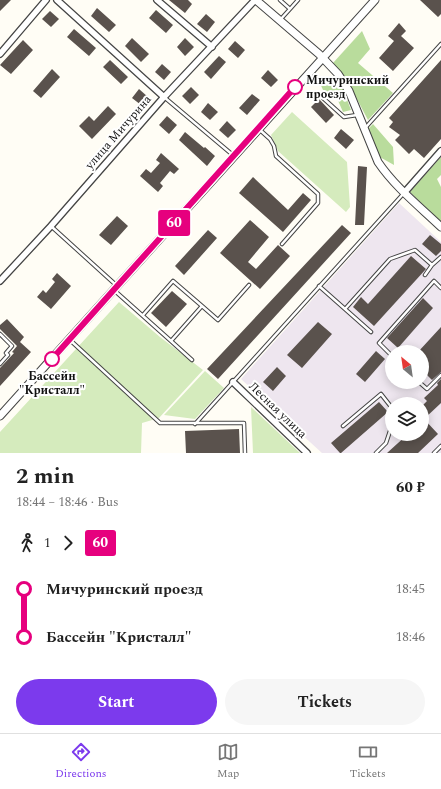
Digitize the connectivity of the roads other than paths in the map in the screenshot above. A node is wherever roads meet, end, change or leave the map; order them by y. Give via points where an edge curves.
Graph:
1 (46, 0) edge
2 (57, 0) edge
3 (157, 0) edge
4 (255, 0) edge
5 (280, 0) edge
6 (298, 0) edge
7 (374, 0) edge
8 (290, 9) junction
9 (280, 20) junction
10 (441, 44) edge
11 (212, 47) junction
12 (0, 54) edge
13 (322, 57) junction
14 (164, 97) junction
15 (323, 98) dead end
16 (359, 114) junction
17 (258, 129) junction
18 (364, 129) junction
19 (441, 151) edge
20 (234, 156) junction
21 (404, 192) junction
22 (51, 226) junction
23 (441, 227) edge
24 (282, 244) dead end
25 (441, 256) edge
26 (432, 265) junction
27 (425, 275) dead end
28 (0, 281) edge
29 (249, 285) dead end
30 (319, 286) junction
31 (115, 288) junction
32 (441, 288) edge
33 (202, 306) junction
34 (344, 309) junction
35 (143, 315) junction
36 (371, 332) dead end
37 (0, 334) edge
38 (69, 339) junction
39 (171, 341) junction
40 (385, 349) edge
41 (192, 360) dead end
42 (0, 364) edge
43 (441, 374) edge
44 (233, 382) junction
45 (429, 387) edge
46 (385, 399) edge
47 (0, 416) edge
48 (195, 424) junction
49 (343, 426) dead end
50 (387, 441) edge
51 (441, 446) edge
52 (245, 453) edge
53 (307, 453) edge
54 (376, 453) edge
55 (434, 453) edge

1 - 12 street
2 - 14 street
3 - 11 street
4 - 9 street
4 - 11 street, улица Мичурина
5 - 8 lane
6 - 8 lane
7 - 13 street
8 - 9 lane
9 - 13 street
10 - 18 lane
11 - 14 street, улица Мичурина
13 - 16 street via 349,90
13 - 17 street
14 - 20 lane
14 - 22 street, улица Мичурина
15 - 16 lane via 344,117
16 - 18 street
17 - 20 street
17 - 24 lane via 270,139 276,156 318,194 318,203
18 - 21 street via 378,162
19 - 21 street
20 - 31 street
21 - 23 street
21 - 30 lane
22 - 28 street, улица Мичурина
22 - 31 lane
25 - 26 lane
26 - 27 lane
26 - 34 lane via 415,250 390,259
29 - 33 lane via 218,320
30 - 34 lane
30 - 44 lane
31 - 35 lane
31 - 38 street
32 - 40 lane via 434,281 379,343
33 - 35 lane via 174,281
33 - 39 lane
34 - 36 lane
35 - 39 lane
37 - 42 lane via 12,346
38 - 47 street
38 - 48 lane via 160,423
39 - 41 lane
43 - 45 lane
44 - 48 lane
44 - 53 street, Лесная улица
46 - 49 lane via 381,394
48 - 52 lane via 244,423
50 - 54 lane
51 - 55 lane

